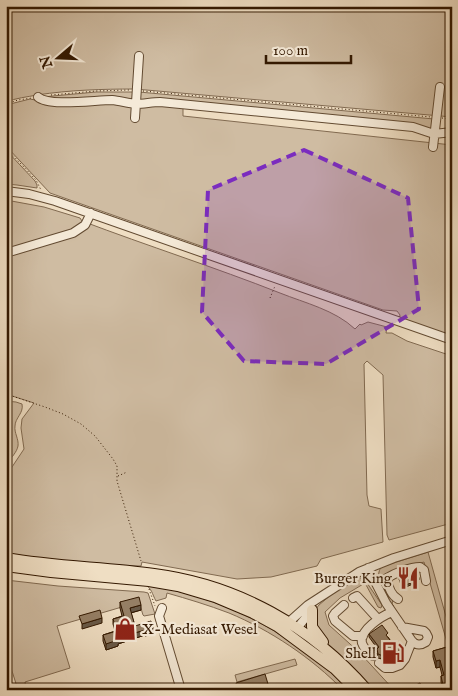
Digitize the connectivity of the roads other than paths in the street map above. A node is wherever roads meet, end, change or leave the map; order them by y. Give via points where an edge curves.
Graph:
1 (139, 56) dead end
2 (440, 87) dead end
3 (38, 97) dead end
4 (136, 104) junction
5 (136, 118) dead end
6 (452, 132) edge
7 (434, 134) junction
8 (433, 148) dead end
9 (6, 191) edge
10 (91, 213) junction
11 (6, 253) edge
12 (452, 340) edge
13 (452, 540) edge
14 (6, 558) edge
15 (6, 566) edge
16 (368, 568) junction
17 (426, 581) dead end
18 (322, 597) junction
19 (353, 598) dead end
20 (398, 599) dead end
21 (344, 605) dead end
22 (162, 608) dead end
23 (312, 610) junction
24 (392, 612) junction
25 (378, 619) junction
26 (402, 627) junction
27 (293, 629) junction
28 (363, 636) junction
29 (412, 640) junction
30 (327, 650) junction
31 (373, 656) dead end
32 (380, 663) dead end
33 (181, 690) edge
34 (356, 690) edge
35 (367, 690) edge

1 - 4 street
2 - 7 street
3 - 4 street via 58,102 108,100
4 - 5 street
4 - 7 street via 160,102 255,111 413,127
6 - 7 street
7 - 8 street
9 - 10 street via 41,197
10 - 11 street via 86,225 73,233
10 - 12 street
13 - 16 street
14 - 27 main road via 187,580 240,598
15 - 27 main road via 178,586 234,604 277,626
16 - 18 street
16 - 24 street
17 - 20 street via 420,567 387,578 393,596
18 - 23 street
18 - 27 street via 308,605
19 - 25 street via 357,596
21 - 28 street via 335,612 335,621 353,636
22 - 33 street via 159,616
23 - 27 street
23 - 30 main road via 312,627
24 - 25 street
24 - 26 street
25 - 28 street
26 - 29 street
26 - 29 street via 421,630 427,635 423,644 417,645
27 - 30 main road
27 - 34 main road
28 - 31 street via 362,643
29 - 32 street via 400,665 385,668
30 - 35 main road

